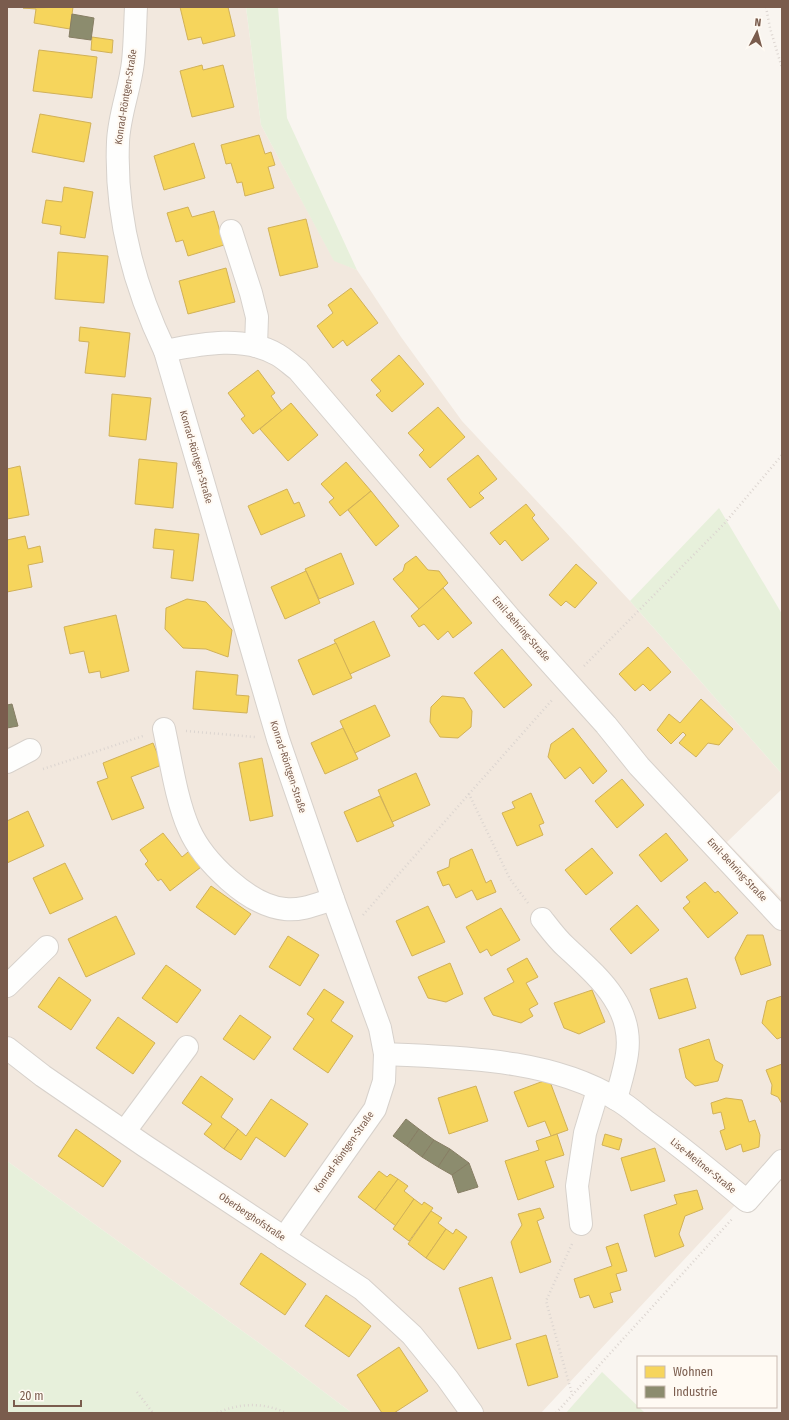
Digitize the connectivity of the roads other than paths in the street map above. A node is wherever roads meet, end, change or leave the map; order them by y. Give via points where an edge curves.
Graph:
1 (136, 7) edge
2 (231, 231) dead end
3 (256, 346) junction
4 (165, 351) junction
5 (164, 729) dead end
6 (30, 750) dead end
7 (7, 762) edge
8 (332, 899) junction
9 (542, 919) road end
10 (782, 919) edge
11 (47, 947) dead end
12 (7, 986) edge
13 (187, 1047) dead end
14 (7, 1048) edge
15 (385, 1054) junction
16 (607, 1094) junction
17 (125, 1132) junction
18 (782, 1161) edge
19 (581, 1224) road end
20 (284, 1238) junction
21 (472, 1413) edge

1 - 4 street, Konrad-Röntgen-Straße via 133,62 118,141 118,180 122,220 137,282
2 - 3 street via 257,318
3 - 4 street, Emil-Behring-Straße via 227,343
3 - 10 street, Emil-Behring-Straße via 278,355 298,370 639,766
4 - 8 street, Konrad-Röntgen-Straße via 278,739
5 - 8 street via 189,830 204,854 248,895 268,905 285,909 306,907
6 - 7 street
8 - 15 street, Konrad-Röntgen-Straße via 380,1028
9 - 16 street via 565,946 605,984 618,1005 627,1031 627,1053
11 - 12 street
13 - 17 street
14 - 17 street, Oberberghofstraße
15 - 16 street, Lise-Meitner-Straße via 492,1060 559,1075
15 - 20 street, Konrad-Röntgen-Straße via 384,1081 375,1109
16 - 18 street, Lise-Meitner-Straße via 686,1151 747,1201
16 - 19 street via 585,1133 577,1186
17 - 20 street, Oberberghofstraße
20 - 21 street, Oberberghofstraße via 362,1289 412,1335

